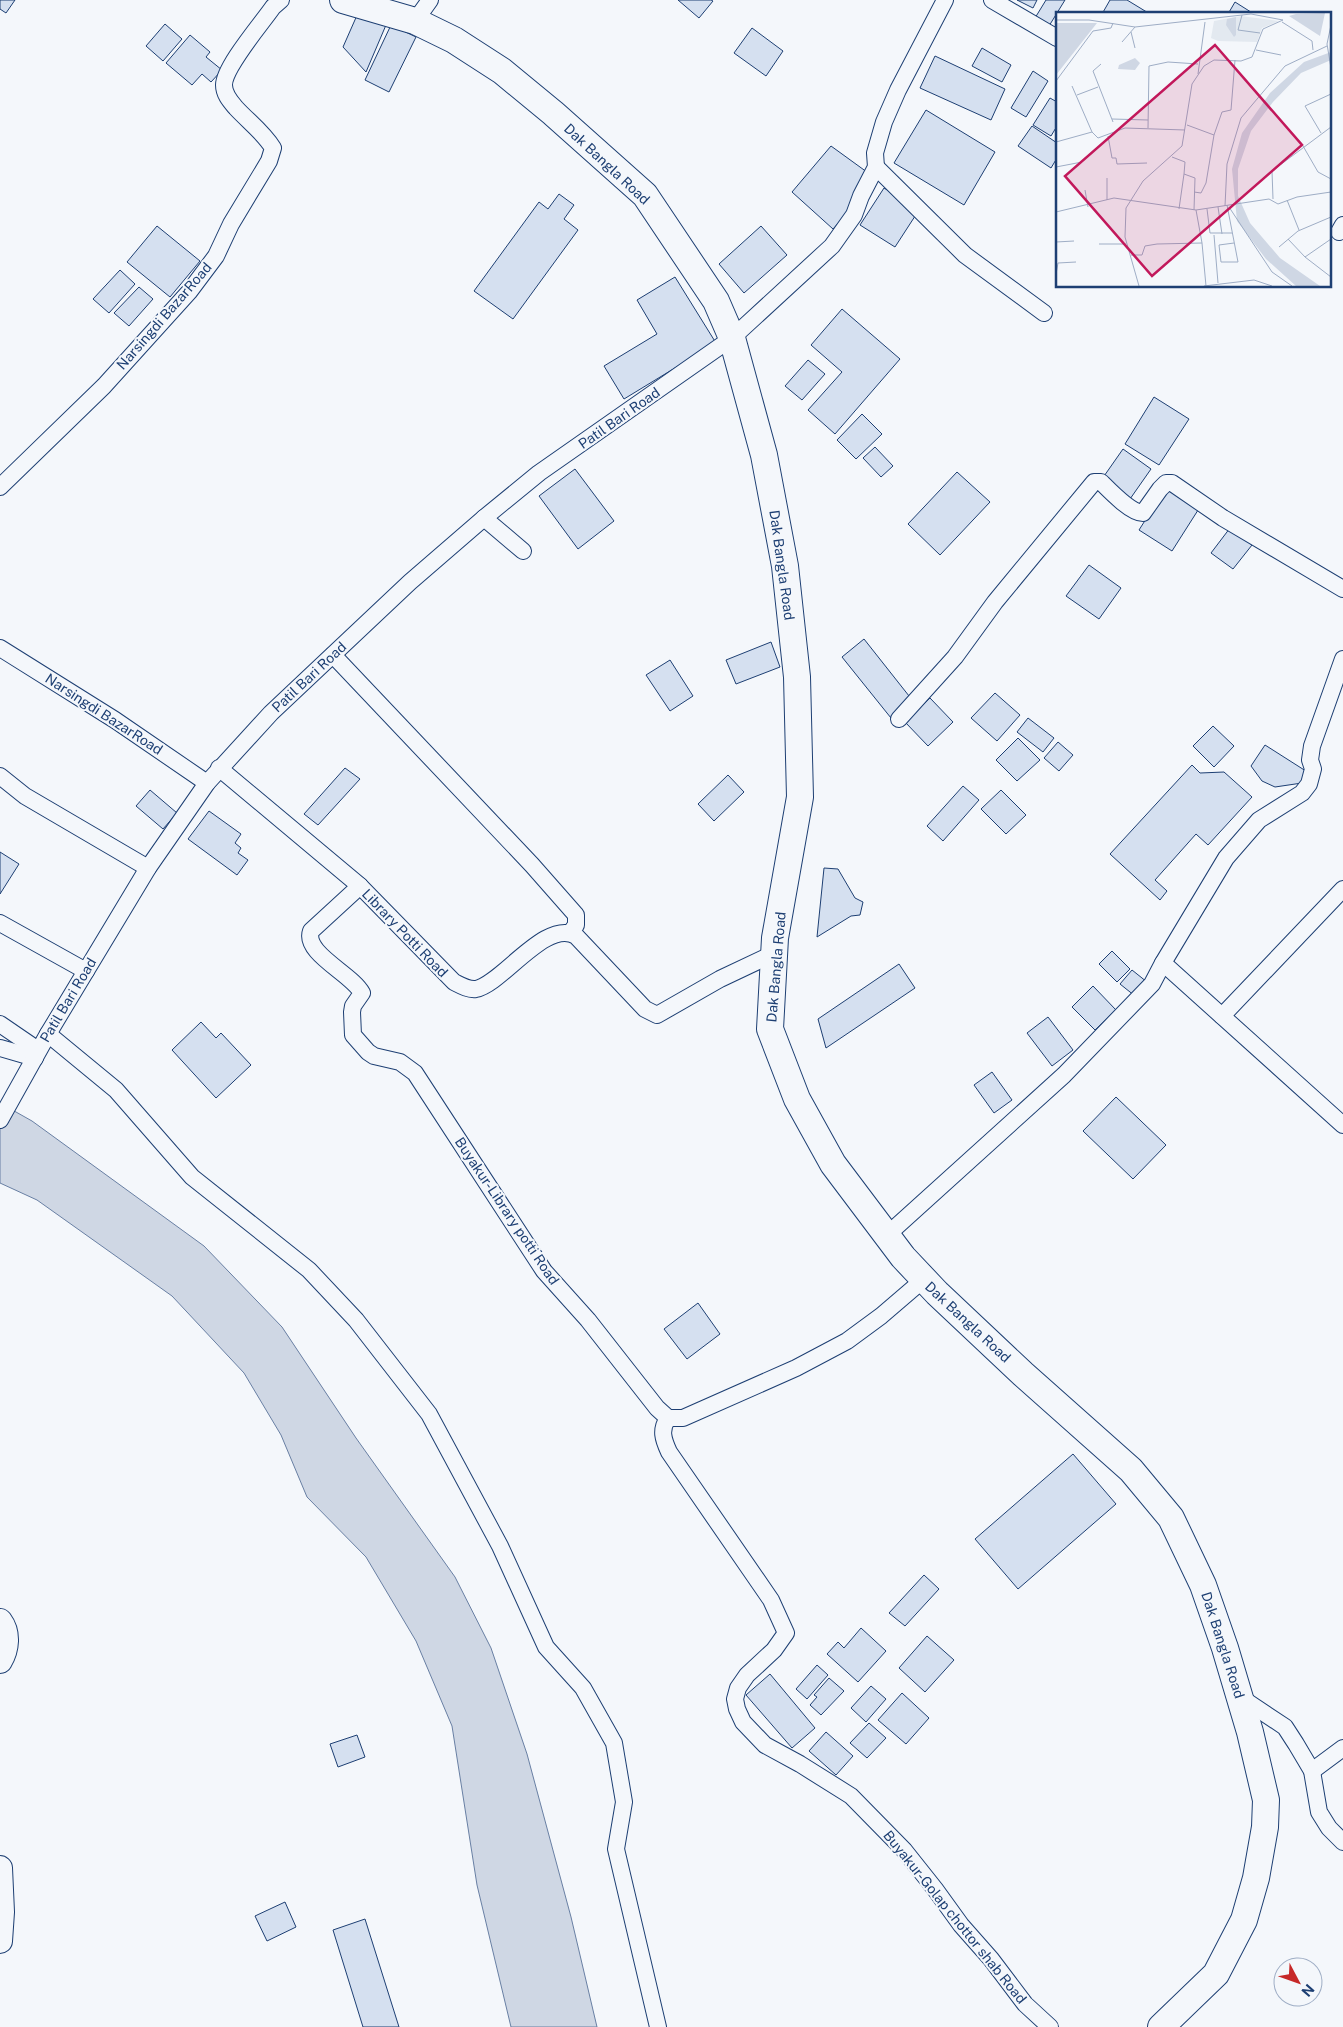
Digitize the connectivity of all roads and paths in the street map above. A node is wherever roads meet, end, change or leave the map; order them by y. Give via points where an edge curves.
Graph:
1 (281, 0) edge
2 (343, 0) edge
3 (430, 0) edge
4 (945, 0) edge
5 (992, 0) edge
6 (415, 21) junction
7 (1056, 37) edge
8 (876, 167) junction
9 (1044, 313) dead end
10 (732, 338) junction
11 (0, 486) edge
12 (484, 518) junction
13 (523, 551) dead end
14 (1343, 589) edge
15 (0, 648) edge
16 (333, 655) junction
17 (1343, 659) edge
18 (899, 719) dead end
19 (220, 768) junction
20 (0, 776) edge
21 (207, 783) junction
22 (148, 868) junction
23 (360, 886) junction
24 (1343, 890) edge
25 (0, 923) edge
26 (570, 932) junction
27 (775, 953) junction
28 (1163, 963) junction
29 (86, 971) junction
30 (1222, 1016) junction
31 (0, 1024) edge
32 (48, 1034) junction
33 (0, 1048) edge
34 (35, 1058) junction
35 (0, 1120) edge
36 (1343, 1125) edge
37 (886, 1236) junction
38 (923, 1280) junction
39 (668, 1418) junction
40 (0, 1621) edge
41 (0, 1662) edge
42 (1240, 1697) junction
43 (1343, 1748) edge
44 (1312, 1771) junction
45 (1343, 1842) edge
46 (0, 1868) edge
47 (0, 1941) edge
48 (658, 2027) edge
49 (1050, 2027) edge
50 (1161, 2027) edge

1 - 11 street, Narsingdi BazarRoad via 227,72 224,85 227,97 265,136 272,148 270,161 231,224 216,256 104,386
2 - 6 main road, Dak Bangla Road
3 - 6 street
4 - 8 street via 884,122 875,153
5 - 7 street
6 - 10 main road, Dak Bangla Road via 454,40 502,71 645,196 716,301
8 - 9 street via 965,255
8 - 10 street, Patil Bari Road via 854,215 832,246
10 - 12 street, Patil Bari Road via 539,473
10 - 27 main road, Dak Bangla Road via 764,455 785,566 797,677 800,798
12 - 13 street
12 - 16 street, Patil Bari Road
14 - 18 street via 1223,518 1172,483 1160,488 1141,513 1129,507 1101,482 1094,482 995,602 955,657
15 - 21 street, Narsingdi BazarRoad via 115,720
16 - 19 street, Patil Bari Road via 271,713
16 - 26 street via 576,915 576,925
17 - 28 street via 1312,746 1310,760 1313,769 1309,784 1302,793 1259,820 1226,858
19 - 21 street, Patil Bari Road
19 - 23 street, Library Potti Road
20 - 22 street via 24,796
21 - 22 street, Patil Bari Road
22 - 29 street, Patil Bari Road
23 - 26 street, Library Potti Road via 454,982 468,988 485,985 550,937
23 - 39 street, Buyakur-Library potti Road via 311,931 309,937 317,952 358,985 362,993 353,1006 353,1035 374,1056 400,1062 415,1074 544,1271
24 - 30 street
25 - 29 street
26 - 27 street via 645,1009 657,1015 720,979
27 - 37 main road, Dak Bangla Road via 770,1029 797,1099 833,1164
28 - 30 street
28 - 37 street via 1152,984 1064,1074
29 - 32 street, Patil Bari Road
30 - 36 street
31 - 34 street
32 - 34 street, Patil Bari Road
32 - 48 street via 116,1090 192,1177 309,1270 356,1320 429,1414 500,1546 546,1647 583,1688 614,1743 624,1802 616,1848
33 - 34 street
34 - 35 street, Patil Bari Road
37 - 38 main road, Dak Bangla Road
38 - 39 street via 881,1316 839,1345 691,1415
38 - 42 main road, Dak Bangla Road via 1131,1470 1171,1518 1204,1585
39 - 49 street, Buyakur-Golap chottor shab Road via 662,1437 668,1452 771,1600 786,1633 738,1688 739,1716 748,1730 765,1745 850,1796 904,1850 1026,2004
40 - 41 street via 6,1645
42 - 44 street via 1285,1727
42 - 50 main road, Dak Bangla Road via 1266,1800 1256,1878 1244,1920 1216,1974
43 - 44 street
44 - 45 street via 1319,1812
46 - 47 street

